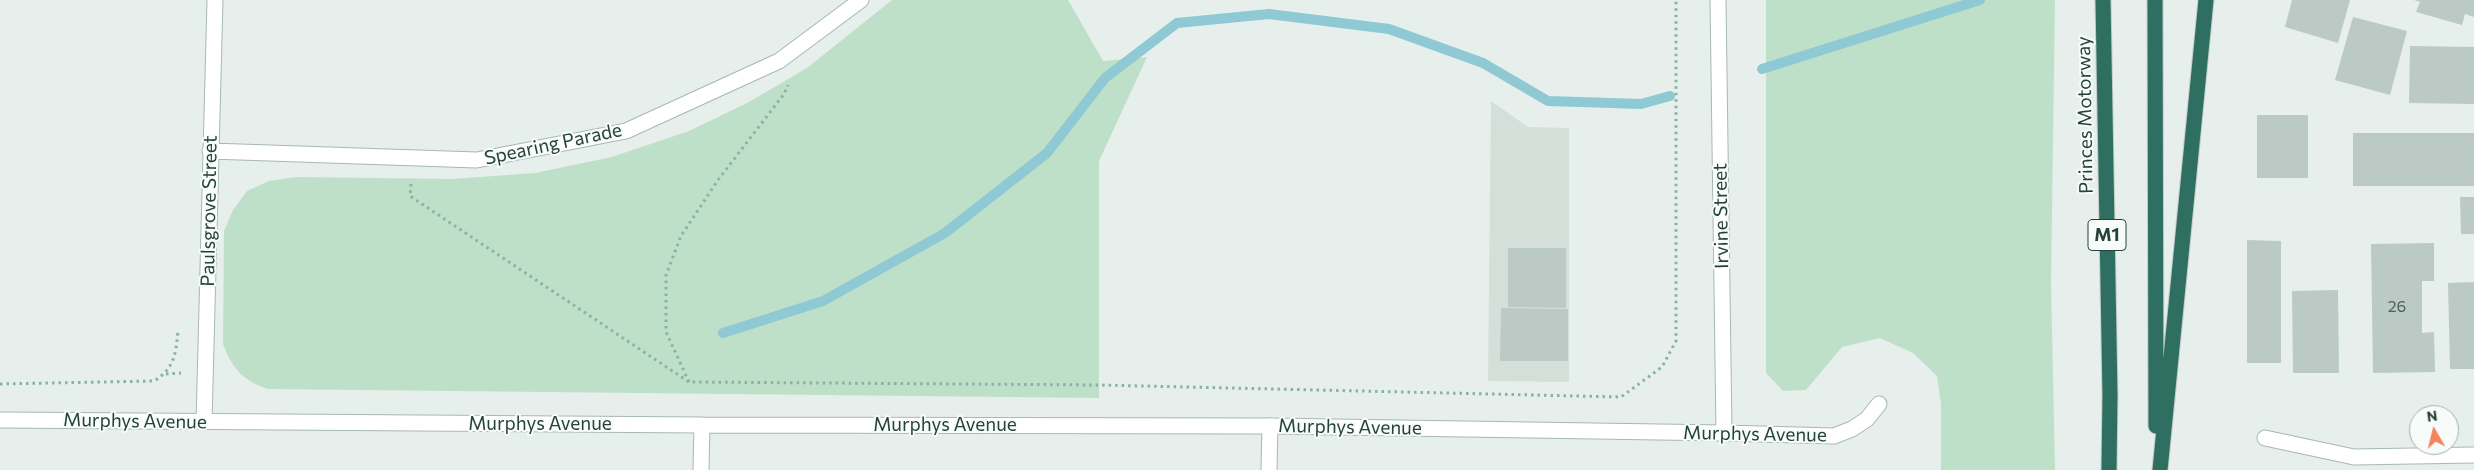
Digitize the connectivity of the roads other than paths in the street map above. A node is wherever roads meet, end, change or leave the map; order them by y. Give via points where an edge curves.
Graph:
1 (215, 0) edge
2 (862, 0) edge
3 (1718, 0) edge
4 (2103, 0) edge
5 (2155, 0) edge
6 (2206, 0) edge
7 (210, 151) junction
8 (1878, 404) dead end
9 (0, 420) edge
10 (204, 422) junction
11 (702, 425) junction
12 (1270, 426) junction
13 (1724, 433) junction
14 (2264, 438) dead end
15 (2474, 455) edge
16 (701, 470) edge
17 (1269, 470) edge
18 (2109, 470) edge
19 (2156, 470) edge
20 (2160, 470) edge

1 - 7 street, Paulsgrove Street
2 - 7 street, Spearing Parade via 779,61 626,131 477,160
3 - 13 street, Irvine Street
4 - 18 highway, Princes Motorway / M1
5 - 19 highway
6 - 20 highway
7 - 10 street, Paulsgrove Street
8 - 13 street, Murphys Avenue via 1867,419 1834,436
9 - 10 street, Murphys Avenue
10 - 11 street, Murphys Avenue
11 - 12 street, Murphys Avenue
11 - 16 street
12 - 13 street, Murphys Avenue
12 - 17 street
14 - 15 street via 2354,457

